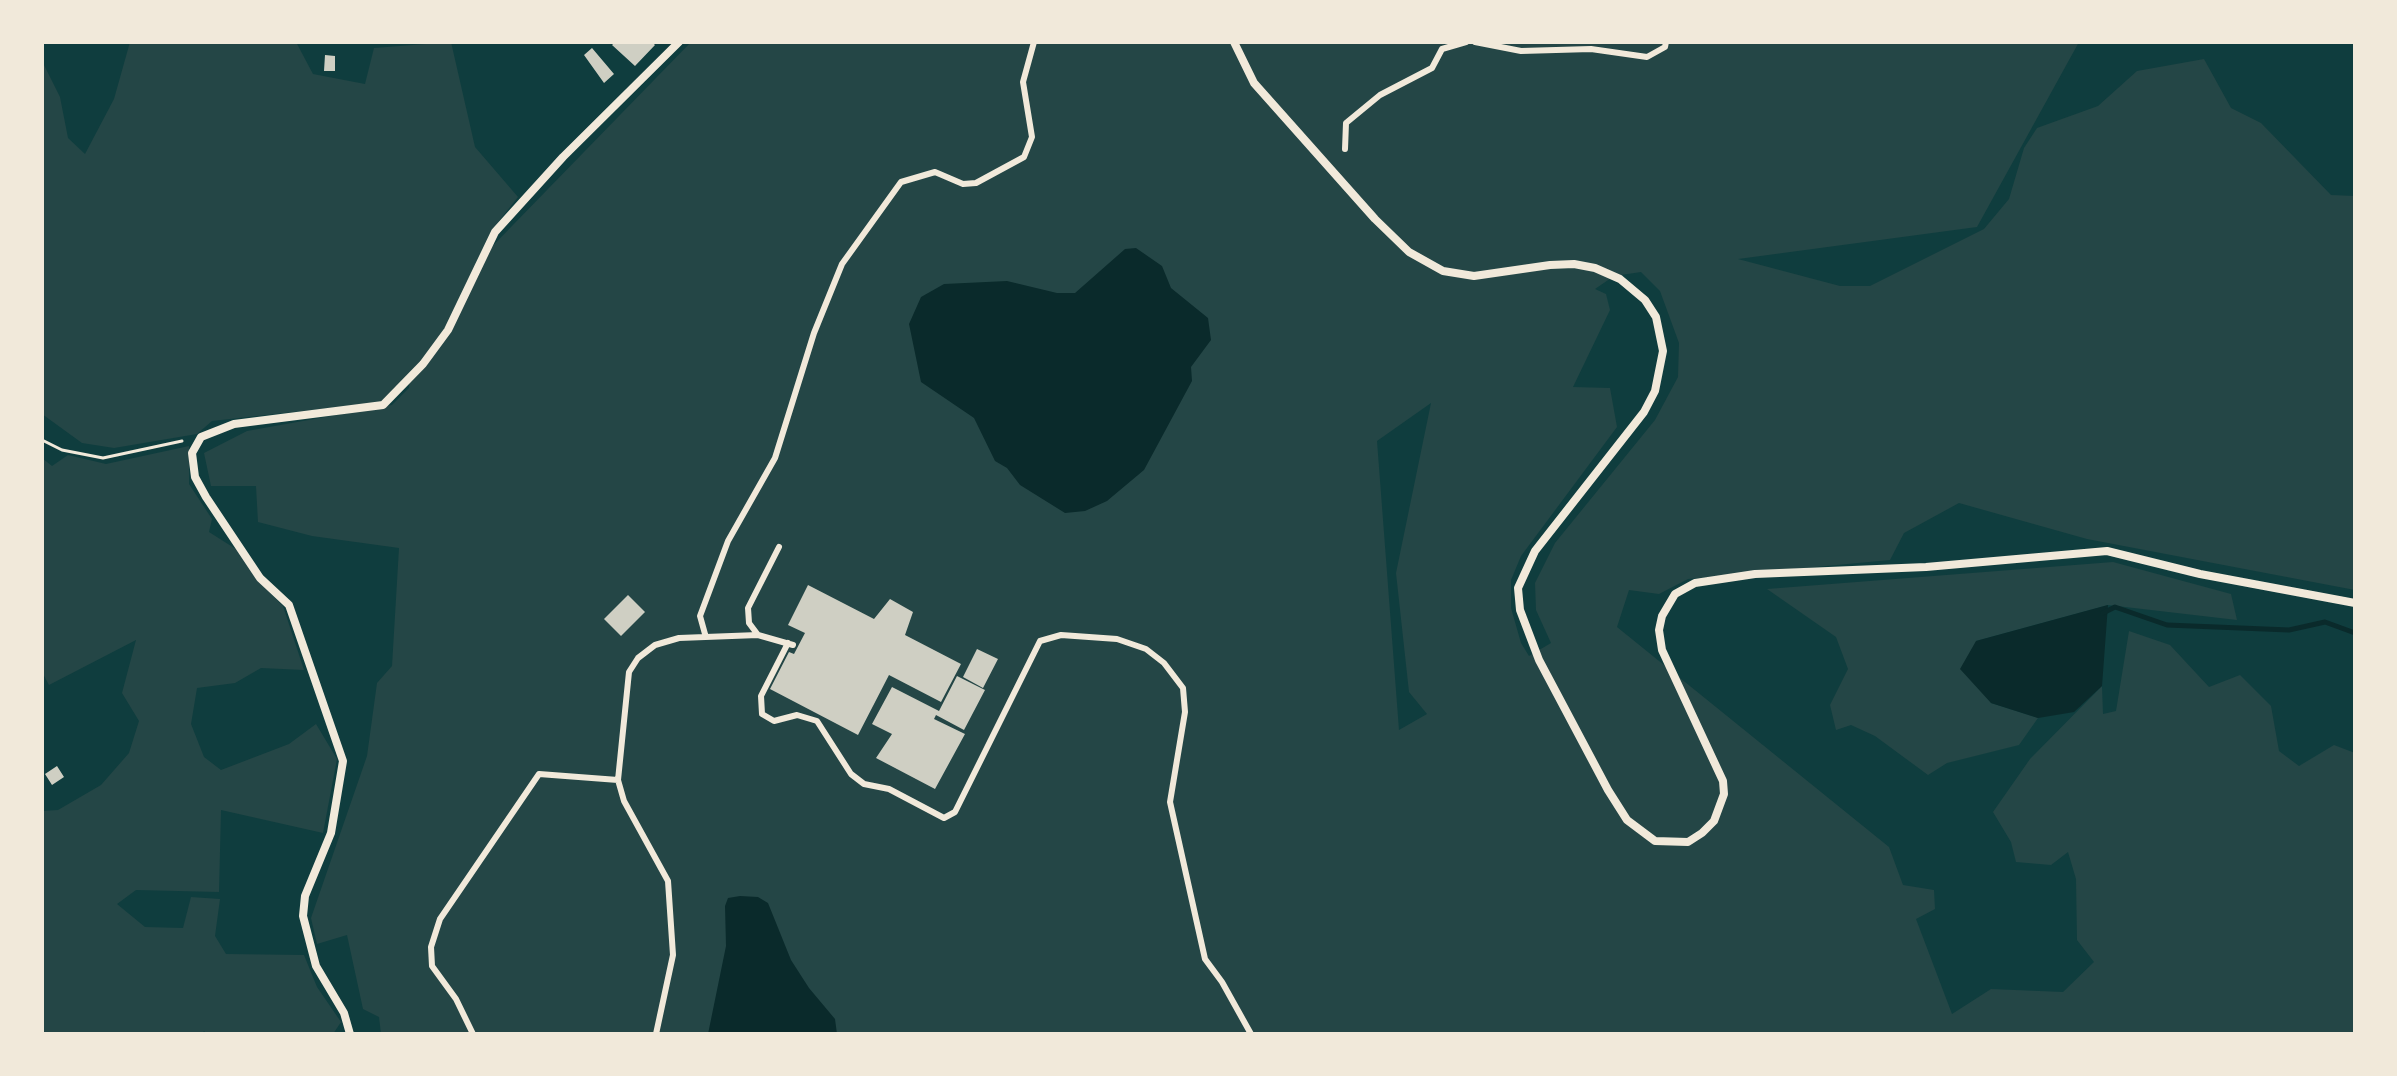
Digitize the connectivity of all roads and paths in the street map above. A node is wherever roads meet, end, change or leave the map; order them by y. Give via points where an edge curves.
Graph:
1 (679, 42) edge
2 (1034, 42) edge
3 (1234, 42) edge
4 (1466, 42) edge
5 (1475, 42) edge
6 (1666, 42) edge
7 (1345, 149) dead end
8 (201, 437) junction
9 (42, 440) edge
10 (779, 547) dead end
11 (2355, 603) edge
12 (705, 634) junction
13 (758, 635) junction
14 (618, 780) junction
15 (350, 1034) edge
16 (473, 1034) edge
17 (656, 1034) edge
18 (1251, 1034) edge

1 - 8 street via 495,232 448,330 383,405 234,424
2 - 12 lane via 1023,82 1032,137 1024,157 976,183 963,184 935,172 901,182 842,264 775,458 728,541 700,616
3 - 11 street via 1254,83 1409,252 1443,271 1474,276 1550,265 1595,268 1620,279 1656,317 1663,351 1655,391 1535,551 1518,588 1520,610 1539,660 1608,790 1627,820 1655,841 1688,842 1702,833 1714,821 1724,794 1723,781 1660,640 1662,616 1675,594 1695,583 1755,574 1926,567 2107,551
4 - 7 lane via 1442,49 1432,68 1380,95 1346,123
5 - 6 lane via 1521,51 1591,49 1647,57
8 - 9 path via 103,458
8 - 15 street via 192,453 195,477 260,578 289,605 343,761 331,833 305,896 303,916 316,966 344,1013
10 - 13 lane via 748,608 749,623
12 - 13 lane
12 - 14 lane via 655,645 629,672
13 - 18 lane via 790,644 761,696 762,714 774,721 797,715 817,721 851,774 864,784 889,789 944,818 955,812 1040,641 1061,635 1117,639 1146,649 1164,663 1183,688 1185,712 1170,802 1205,959
14 - 16 lane via 539,774 440,919 431,947 432,966
14 - 17 lane via 668,881 673,955

